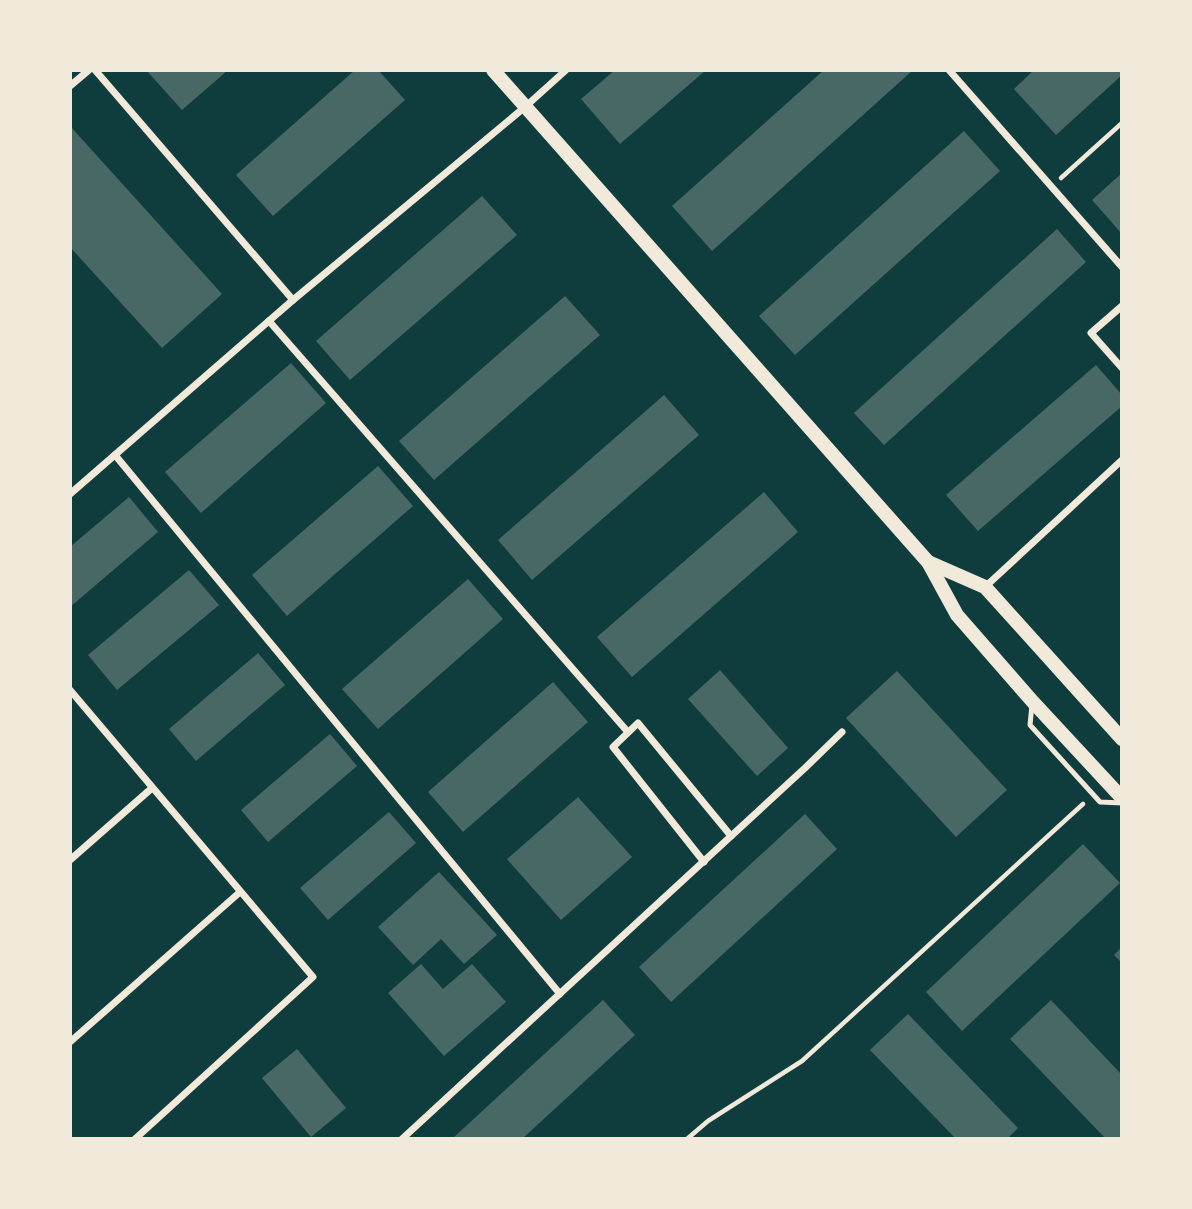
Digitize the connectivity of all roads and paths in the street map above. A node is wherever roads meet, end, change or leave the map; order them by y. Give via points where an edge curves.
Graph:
1 (89, 70) edge
2 (95, 70) edge
3 (493, 70) edge
4 (566, 70) edge
5 (949, 70) edge
6 (70, 86) edge
7 (525, 107) junction
8 (1122, 123) edge
9 (1052, 186) junction
10 (1122, 267) edge
11 (293, 300) junction
12 (1122, 306) edge
13 (269, 321) junction
14 (1122, 368) edge
15 (115, 455) junction
16 (1122, 460) edge
17 (70, 495) edge
18 (928, 562) junction
19 (985, 587) junction
20 (70, 690) edge
21 (1033, 702) junction
22 (627, 731) junction
23 (842, 732) dead end
24 (1122, 739) edge
25 (152, 788) junction
26 (1122, 800) edge
27 (1100, 802) junction
28 (731, 836) junction
29 (70, 860) edge
30 (704, 862) junction
31 (240, 892) junction
32 (560, 994) junction
33 (70, 1042) edge
34 (135, 1139) edge
35 (402, 1139) edge
36 (687, 1139) edge

1 - 6 street
2 - 11 street
3 - 7 main road
4 - 7 street
5 - 9 street
7 - 11 street
7 - 18 main road
8 - 9 path
9 - 10 street
11 - 13 street
12 - 14 street via 1091,333
13 - 15 street
13 - 22 street
15 - 17 street
15 - 32 street
16 - 19 street
18 - 19 main road
18 - 21 main road via 957,615
19 - 24 main road
20 - 25 street
21 - 26 main road
21 - 27 lane via 1030,726
22 - 28 street via 638,723
22 - 30 street via 613,747
23 - 28 street
25 - 29 street
25 - 31 street
26 - 27 lane
27 - 36 path via 1083,803 802,1061
28 - 30 street
30 - 32 street
31 - 33 street
31 - 34 street via 313,977
32 - 35 street

